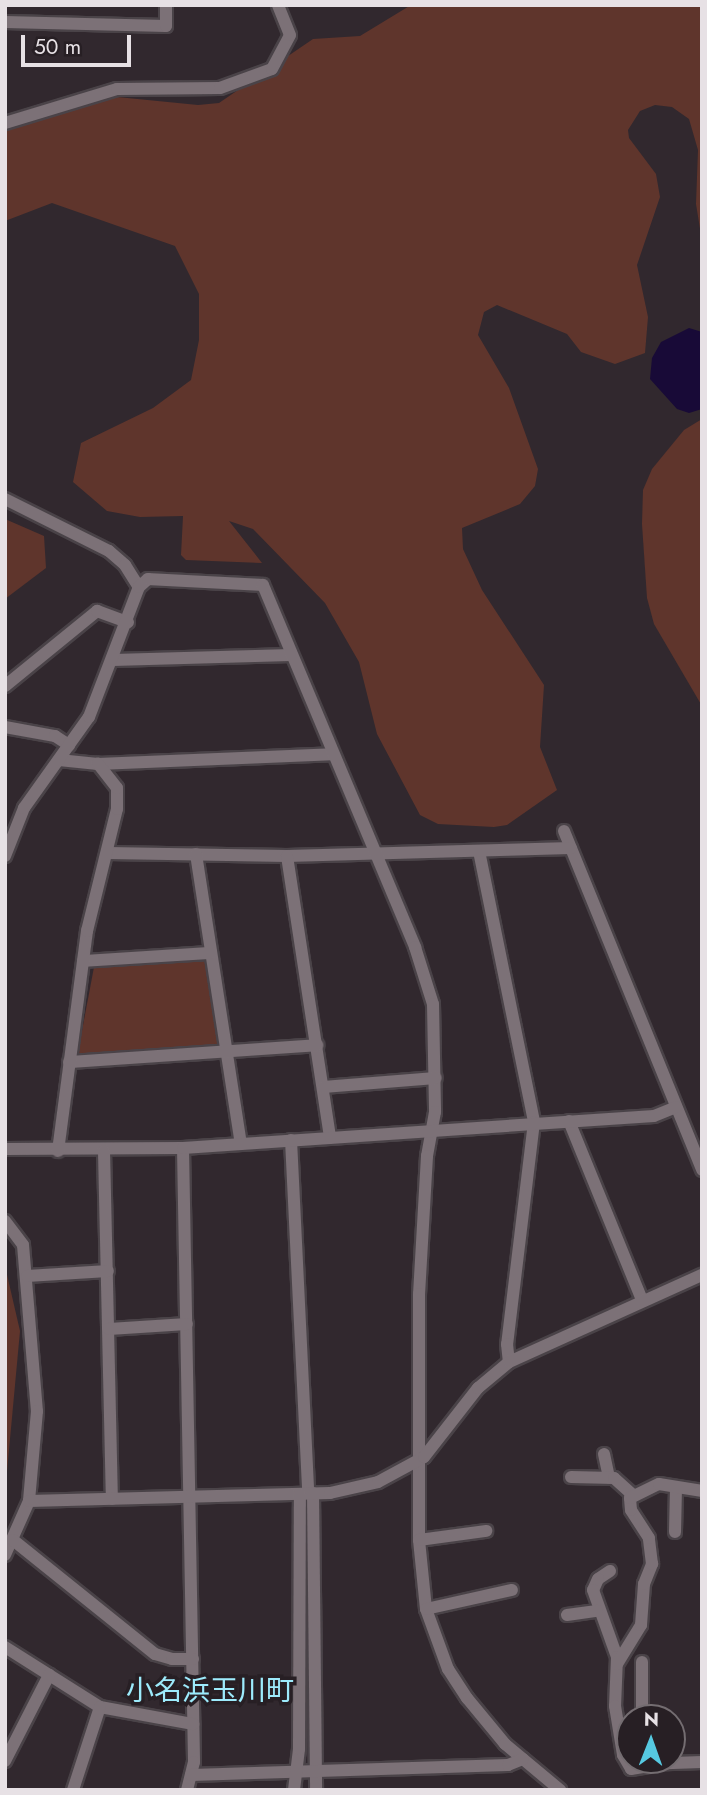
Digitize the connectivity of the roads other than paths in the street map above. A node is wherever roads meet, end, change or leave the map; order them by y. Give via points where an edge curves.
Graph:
1 (166, 5) edge
2 (278, 5) edge
3 (5, 22) edge
4 (5, 123) edge
5 (5, 499) edge
6 (139, 587) junction
7 (128, 622) junction
8 (292, 655) junction
9 (113, 660) junction
10 (5, 686) edge
11 (5, 727) edge
12 (69, 745) junction
13 (332, 754) junction
14 (59, 760) junction
15 (97, 764) junction
16 (564, 831) dead end
17 (570, 848) junction
18 (479, 851) junction
19 (108, 853) junction
20 (375, 854) junction
21 (196, 855) junction
22 (5, 856) edge
23 (287, 856) junction
24 (211, 953) junction
25 (83, 961) junction
26 (317, 1045) junction
27 (227, 1051) junction
28 (69, 1062) junction
29 (436, 1078) junction
30 (323, 1087) junction
31 (676, 1107) junction
32 (569, 1121) junction
33 (534, 1122) junction
34 (431, 1131) junction
35 (330, 1138) junction
36 (291, 1140) junction
37 (241, 1144) junction
38 (183, 1147) junction
39 (5, 1149) edge
40 (58, 1151) junction
41 (104, 1151) junction
42 (702, 1170) edge
43 (5, 1221) edge
44 (108, 1271) junction
45 (702, 1275) edge
46 (27, 1276) junction
47 (642, 1300) junction
48 (187, 1324) junction
49 (109, 1329) junction
50 (509, 1362) junction
51 (604, 1454) dead end
52 (420, 1460) junction
53 (571, 1477) dead end
54 (609, 1477) junction
55 (676, 1487) junction
56 (702, 1491) edge
57 (307, 1493) junction
58 (633, 1495) junction
59 (190, 1497) junction
60 (113, 1499) junction
61 (29, 1501) junction
62 (486, 1531) dead end
63 (675, 1532) dead end
64 (13, 1540) junction
65 (419, 1540) junction
66 (5, 1555) edge
67 (610, 1571) dead end
68 (512, 1590) dead end
69 (426, 1609) junction
70 (597, 1611) junction
71 (567, 1615) dead end
72 (5, 1647) edge
73 (193, 1659) junction
74 (642, 1662) dead end
75 (617, 1664) junction
76 (49, 1675) junction
77 (642, 1704) edge
78 (100, 1707) junction
79 (616, 1712) edge
80 (193, 1724) junction
81 (523, 1759) junction
82 (5, 1761) edge
83 (316, 1772) junction
84 (293, 1773) junction
85 (191, 1775) junction
86 (73, 1790) edge
87 (187, 1790) edge
88 (294, 1790) edge
89 (316, 1790) edge
90 (560, 1790) edge

1 - 3 street via 166,26
2 - 4 street via 290,36 272,69 220,88 117,89
5 - 6 street via 109,551
6 - 7 street
6 - 8 street via 148,579 262,585
7 - 9 street
7 - 10 street via 97,611
8 - 9 street
8 - 13 street
9 - 12 street via 89,717
11 - 12 street via 55,736
12 - 14 street
13 - 15 street
13 - 20 street
14 - 15 street
14 - 22 street via 24,808
15 - 19 street via 117,788
16 - 17 street
17 - 18 street
17 - 31 street
18 - 20 street
18 - 33 street
19 - 21 street
19 - 25 street
20 - 23 street
20 - 29 street via 415,947 433,1004
21 - 23 street
21 - 24 street
23 - 26 street
24 - 25 street
24 - 27 street
25 - 28 street
26 - 27 street
26 - 30 street
27 - 28 street
27 - 37 street
28 - 40 street
29 - 30 street
29 - 34 street
30 - 35 street
31 - 32 street via 654,1116
31 - 42 street
32 - 33 street
32 - 47 street
33 - 34 street
33 - 50 street via 507,1344
34 - 35 street
34 - 52 street via 419,1294
35 - 36 street
36 - 37 street
36 - 57 street
37 - 38 street
38 - 41 street
38 - 48 street
39 - 40 street
40 - 41 street
41 - 44 street
43 - 46 street via 23,1245
44 - 46 street
44 - 49 street
45 - 47 street
46 - 61 street via 37,1412
47 - 50 street
48 - 49 street
48 - 59 street
49 - 60 street
50 - 52 street via 478,1388
51 - 54 street
52 - 57 street via 378,1482
52 - 65 street
53 - 54 street
54 - 58 street
55 - 56 street
55 - 58 street via 659,1483
55 - 63 street
57 - 59 street
57 - 83 street
57 - 84 street via 299,1749
58 - 75 street via 628,1503 649,1538 652,1564 643,1592 641,1625
59 - 60 street
59 - 73 street
60 - 61 street
61 - 64 street
62 - 65 street
64 - 66 street
64 - 73 street via 155,1654 172,1660
65 - 69 street
67 - 70 street via 594,1584
68 - 69 street
69 - 81 street via 454,1678 505,1744
70 - 71 street
70 - 75 street via 612,1640
72 - 76 street
73 - 80 street
74 - 77 street
75 - 79 street
76 - 78 street
76 - 82 street
78 - 80 street
78 - 86 street
80 - 85 street
81 - 83 street via 508,1765
81 - 90 street
83 - 84 street
83 - 89 street
84 - 85 street
84 - 88 street
85 - 87 street

